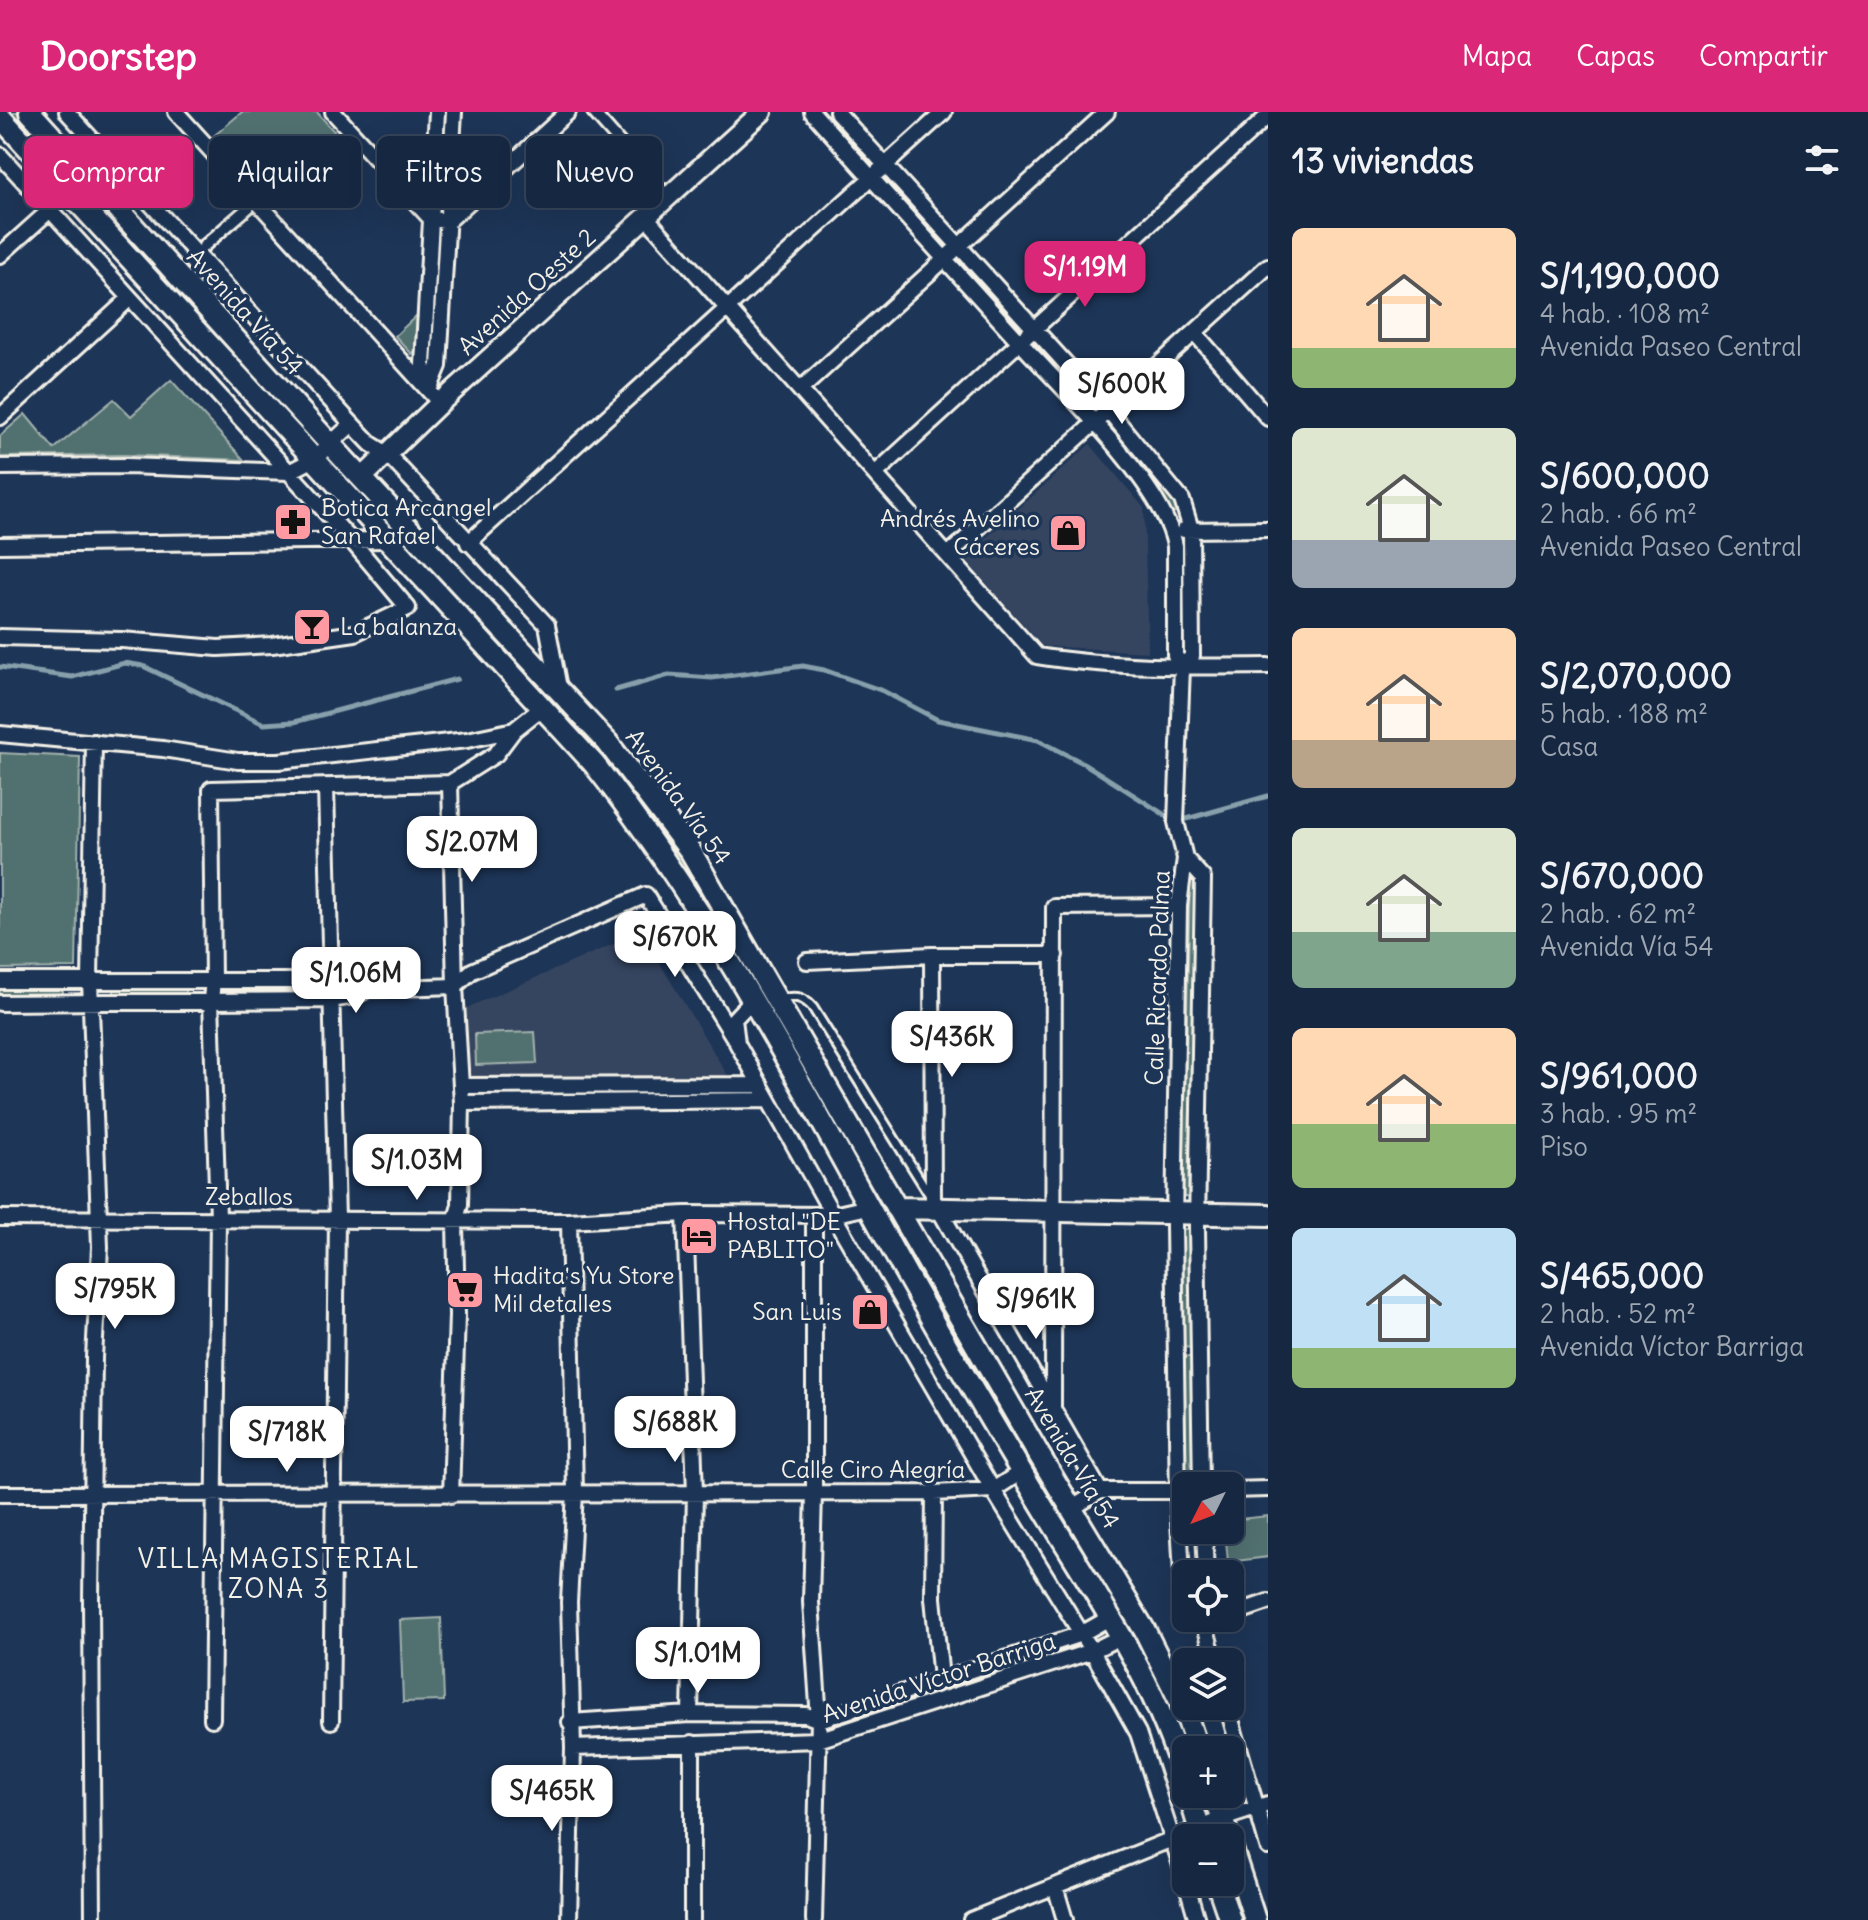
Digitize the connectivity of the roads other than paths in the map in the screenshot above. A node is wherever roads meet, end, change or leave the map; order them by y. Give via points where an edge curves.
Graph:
1 (30, 112) edge
2 (67, 112) edge
3 (176, 112) edge
4 (333, 112) edge
5 (437, 112) edge
6 (454, 112) edge
7 (568, 112) edge
8 (593, 112) edge
9 (762, 112) edge
10 (812, 112) edge
11 (837, 112) edge
12 (944, 112) edge
13 (1107, 112) edge
14 (1268, 116) edge
15 (0, 117) edge
16 (0, 155) edge
17 (886, 165) junction
18 (871, 178) junction
19 (668, 197) junction
20 (248, 208) edge
21 (50, 210) junction
22 (646, 217) junction
23 (431, 219) junction
24 (448, 221) junction
25 (204, 246) dead end
26 (959, 247) junction
27 (0, 255) edge
28 (945, 259) junction
29 (1268, 266) edge
30 (129, 299) junction
31 (727, 308) junction
32 (1035, 329) junction
33 (1195, 333) junction
34 (1020, 342) junction
35 (800, 390) junction
36 (434, 396) junction
37 (1109, 411) junction
38 (0, 417) edge
39 (1268, 418) edge
40 (352, 424) junction
41 (1095, 424) junction
42 (330, 444) junction
43 (387, 454) junction
44 (314, 459) junction
45 (0, 467) edge
46 (289, 472) junction
47 (875, 474) junction
48 (362, 478) junction
49 (1191, 529) junction
50 (1268, 529) edge
51 (1172, 531) junction
52 (351, 540) junction
53 (389, 540) junction
54 (468, 543) junction
55 (0, 545) edge
56 (948, 555) junction
57 (0, 637) edge
58 (1268, 666) edge
59 (1182, 667) junction
60 (559, 690) junction
61 (543, 707) junction
62 (514, 730) junction
63 (0, 734) edge
64 (94, 742) junction
65 (450, 783) junction
66 (326, 787) junction
67 (1185, 858) junction
68 (1179, 906) junction
69 (932, 955) junction
70 (1055, 955) junction
71 (807, 961) dead end
72 (213, 980) junction
73 (0, 981) edge
74 (90, 981) junction
75 (330, 981) junction
76 (455, 986) junction
77 (368, 989) junction
78 (778, 999) junction
79 (211, 1000) junction
80 (330, 1000) junction
81 (752, 1000) junction
82 (91, 1002) junction
83 (0, 1003) edge
84 (737, 1043) junction
85 (761, 1085) junction
86 (461, 1086) junction
87 (768, 1100) junction
88 (462, 1103) junction
89 (936, 1205) junction
90 (868, 1207) junction
91 (896, 1208) junction
92 (1052, 1213) junction
93 (685, 1214) junction
94 (1174, 1214) junction
95 (1197, 1214) junction
96 (814, 1215) junction
97 (833, 1215) junction
98 (1268, 1215) edge
99 (0, 1218) edge
100 (218, 1218) junction
101 (100, 1220) junction
102 (337, 1220) junction
103 (569, 1221) junction
104 (455, 1222) junction
105 (1053, 1409) junction
106 (1021, 1472) junction
107 (1181, 1472) edge
108 (1201, 1472) edge
109 (1268, 1489) edge
110 (993, 1490) junction
111 (1244, 1490) edge
112 (1100, 1491) junction
113 (1172, 1491) edge
114 (575, 1492) junction
115 (94, 1493) junction
116 (335, 1493) junction
117 (695, 1493) junction
118 (814, 1493) junction
119 (934, 1493) junction
120 (0, 1494) edge
121 (213, 1494) junction
122 (451, 1495) junction
123 (1071, 1509) junction
124 (1268, 1602) edge
125 (1244, 1610) edge
126 (1111, 1617) junction
127 (1081, 1634) junction
128 (1122, 1636) junction
129 (1092, 1651) junction
130 (941, 1679) junction
131 (690, 1714) junction
132 (212, 1719) dead end
133 (819, 1720) junction
134 (1232, 1720) edge
135 (331, 1721) dead end
136 (570, 1722) junction
137 (1193, 1736) edge
138 (818, 1740) junction
139 (692, 1743) junction
140 (1172, 1743) edge
141 (573, 1748) junction
142 (1261, 1806) edge
143 (1238, 1824) edge
144 (1172, 1835) edge
145 (1172, 1838) edge
146 (1268, 1847) edge
147 (1055, 1886) junction
148 (1244, 1886) edge
149 (1190, 1896) edge
150 (1222, 1896) edge
151 (93, 1920) edge
152 (569, 1920) edge
153 (692, 1920) edge
154 (814, 1920) edge
155 (971, 1920) edge
156 (1065, 1920) edge
157 (1197, 1920) edge
158 (1230, 1920) edge
159 (1255, 1920) edge

1 - 42 main road, Avenida Vía 54
2 - 40 street
3 - 36 street
4 - 23 street
5 - 23 street
6 - 24 street
7 - 24 street
8 - 19 street
9 - 19 street, Avenida Oeste 2
10 - 18 street
11 - 17 street
12 - 17 street
13 - 26 street
14 - 32 street
15 - 44 main road, Avenida Vía 54
16 - 21 street
17 - 18 street
17 - 26 street
18 - 28 street
18 - 31 street
19 - 22 street, Avenida Oeste 2
20 - 25 street
21 - 27 street
21 - 30 street
22 - 31 street
22 - 36 street, Avenida Oeste 2
23 - 24 street
23 - 36 street via 423,365
24 - 36 street
26 - 28 street
26 - 32 street
28 - 34 street
28 - 35 street
29 - 33 street
30 - 38 street
30 - 46 street
31 - 35 street
31 - 54 street
32 - 34 street
32 - 37 street
33 - 37 street
33 - 39 street
34 - 41 street
34 - 47 street
35 - 47 street
36 - 43 street, Avenida Oeste 2
37 - 41 street
37 - 49 street via 1182,500
40 - 42 street
40 - 43 street
41 - 51 street via 1135,472
41 - 56 street
42 - 44 street
42 - 48 main road, Avenida Vía 54
43 - 48 street, Avenida Oeste 2
43 - 54 street
44 - 46 street
44 - 53 main road, Avenida Vía 54
45 - 46 street
46 - 52 street
47 - 56 street
48 - 60 main road, Avenida Vía 54
49 - 50 street
49 - 51 street
49 - 59 street via 1192,656
51 - 59 street via 1175,655
52 - 53 street
52 - 55 street
52 - 57 street via 408,608 355,633 218,648
53 - 61 main road, Avenida Vía 54
54 - 60 street via 547,625
56 - 59 street via 1037,656
58 - 59 street
59 - 67 street via 1176,822
60 - 78 main road, Avenida Vía 54 via 607,742 691,852
61 - 62 street
61 - 81 main road, Avenida Vía 54 via 639,821
62 - 64 street via 279,761 238,761
62 - 65 street via 496,754
63 - 64 street
64 - 74 street
65 - 66 street
65 - 76 street
66 - 72 street via 211,789
66 - 75 street
67 - 68 street, Calle Ricardo Palma
67 - 95 street, Calle Ricardo Palma via 1203,878
68 - 70 street via 1054,907
68 - 94 street, Calle Ricardo Palma
69 - 70 street
69 - 71 street
69 - 89 street
70 - 92 street
72 - 74 street
72 - 75 street
72 - 79 street
73 - 74 street
74 - 82 street
75 - 77 street
75 - 80 street
76 - 77 street
76 - 84 street via 472,971 646,895
76 - 86 street
77 - 80 street
78 - 89 lane via 805,999
78 - 91 main road, Avenida Vía 54
79 - 80 street
79 - 82 street
79 - 100 street
80 - 102 street
81 - 84 street via 734,1019
81 - 90 main road, Avenida Vía 54
82 - 83 street
82 - 101 street
84 - 85 street
85 - 86 street
85 - 87 street
86 - 88 street
87 - 88 street
87 - 97 street
88 - 104 street
89 - 91 main road
89 - 92 main road
89 - 105 street
90 - 91 street
90 - 97 street, Zeballos
90 - 106 main road, Avenida Vía 54
91 - 123 main road, Avenida Vía 54
92 - 94 main road
92 - 105 street
93 - 96 street, Zeballos
93 - 103 street, Zeballos
93 - 117 street
94 - 95 main road
94 - 107 street, Calle Ricardo Palma
95 - 98 main road
95 - 108 street, Calle Ricardo Palma
96 - 97 street, Zeballos
96 - 118 street
97 - 110 street
99 - 101 street, Zeballos
100 - 101 street, Zeballos
100 - 102 street, Zeballos
100 - 121 street
101 - 115 street
102 - 104 street, Zeballos
102 - 116 street
103 - 104 street, Zeballos
103 - 114 street
104 - 122 street
105 - 112 street
106 - 110 street, Calle Ciro Alegría
106 - 126 main road, Avenida Vía 54
109 - 111 street
110 - 119 street, Calle Ciro Alegría
110 - 127 street
112 - 113 street
112 - 123 street
114 - 117 street, Calle Ciro Alegría
114 - 122 street, Calle Ciro Alegría
114 - 136 street
115 - 120 street, Calle Ciro Alegría
115 - 121 street, Calle Ciro Alegría
115 - 151 street
116 - 121 street, Calle Ciro Alegría
116 - 122 street, Calle Ciro Alegría
116 - 135 street
117 - 118 street, Calle Ciro Alegría
117 - 131 street
118 - 119 street, Calle Ciro Alegría
118 - 133 street via 811,1602
119 - 130 street via 933,1598
121 - 132 street
123 - 137 main road, Avenida Vía 54 via 1145,1631
124 - 125 street
126 - 127 street
126 - 128 main road, Avenida Vía 54
127 - 129 street
127 - 130 street
128 - 129 street, Avenida Víctor Barriga
128 - 140 main road, Avenida Vía 54
129 - 138 street, Avenida Víctor Barriga
129 - 144 street via 1138,1733
130 - 133 street
131 - 133 street, Avenida Víctor Barriga via 806,1715
131 - 136 street, Avenida Víctor Barriga
133 - 138 street
134 - 142 street
136 - 141 street
138 - 139 street, Avenida Víctor Barriga
138 - 154 street
139 - 141 street, Avenida Víctor Barriga
139 - 153 street
141 - 152 street
142 - 143 street
142 - 146 street
145 - 147 street
147 - 155 street
147 - 156 street
148 - 159 main road
149 - 157 street
150 - 158 main road

